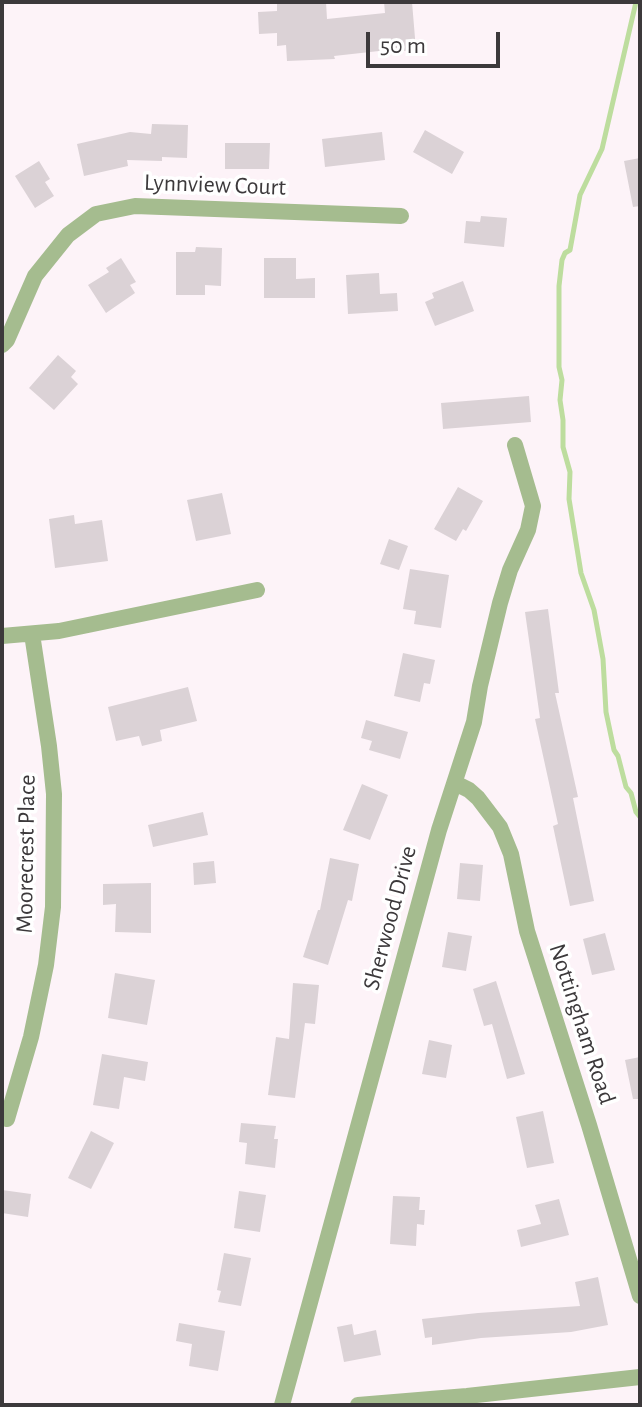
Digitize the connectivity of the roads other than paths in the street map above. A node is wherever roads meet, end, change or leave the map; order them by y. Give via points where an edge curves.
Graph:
1 (401, 216) dead end
2 (2, 345) edge
3 (515, 445) dead end
4 (257, 590) dead end
5 (32, 634) junction
6 (2, 636) edge
7 (455, 783) junction
8 (7, 1119) dead end
9 (640, 1296) edge
10 (640, 1377) edge
11 (282, 1405) edge
12 (358, 1405) edge

1 - 2 street, Lynnview Court via 135,206 96,214 68,235 35,276
3 - 7 street, Sherwood Drive via 533,506 500,603
4 - 5 street
5 - 6 street
5 - 8 street, Moorecrest Place via 54,794 53,907 31,1037
7 - 9 street, Nottingham Road via 478,798 500,827 511,854 527,931
7 - 11 street, Sherwood Drive
10 - 12 street

